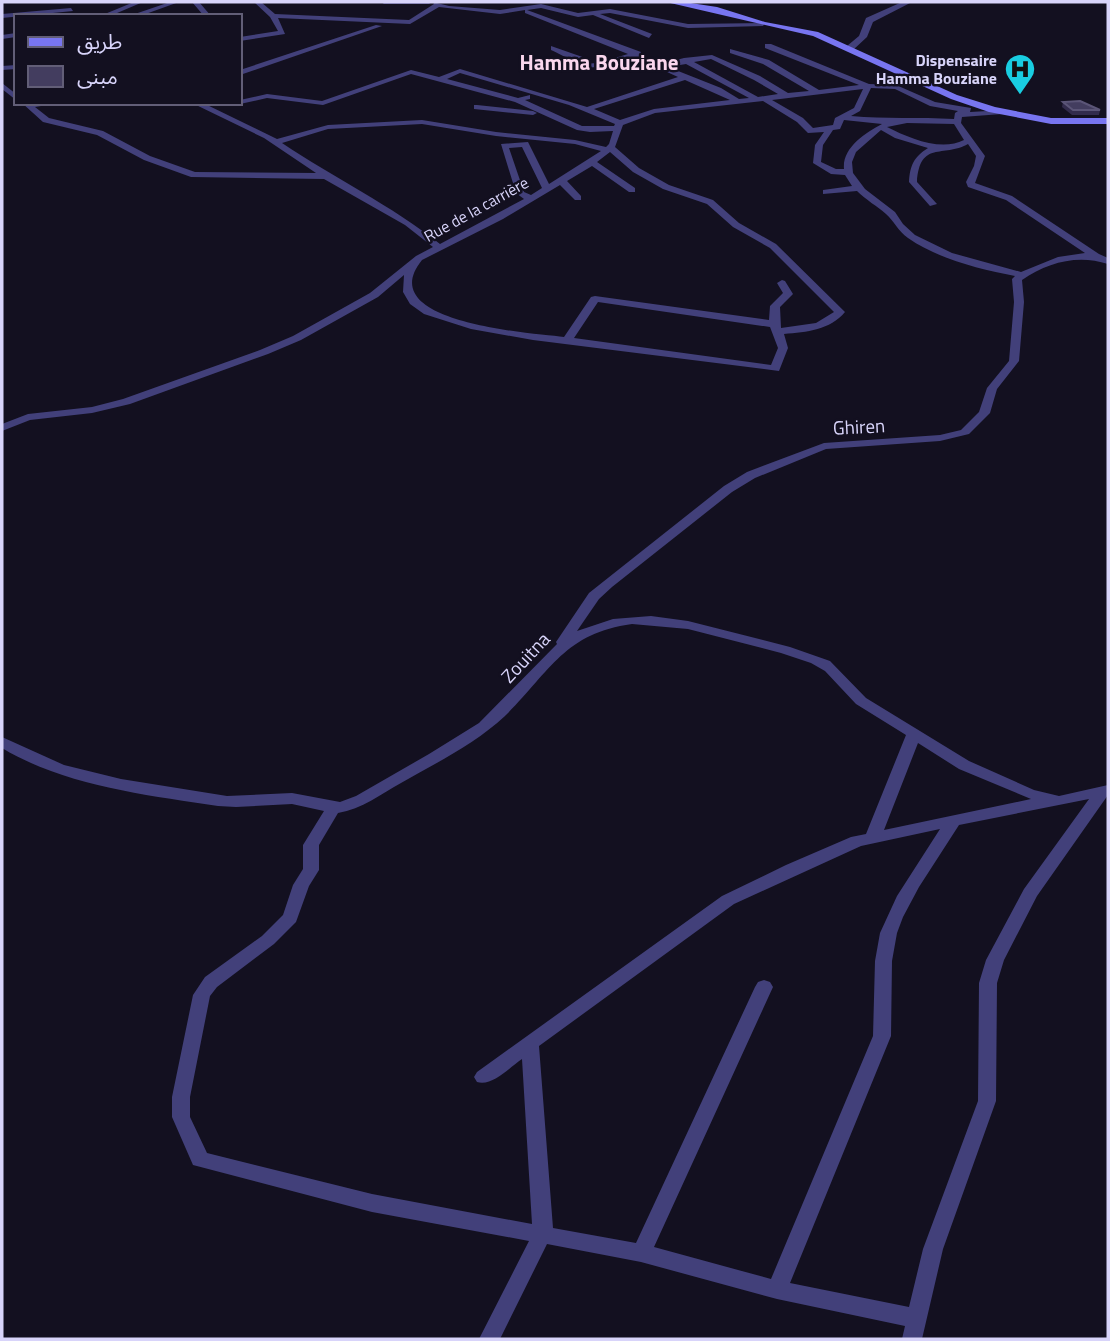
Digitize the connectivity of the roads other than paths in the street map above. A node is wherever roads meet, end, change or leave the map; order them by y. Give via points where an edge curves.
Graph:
1 (68, 2) edge
2 (140, 2) edge
3 (176, 2) edge
4 (257, 2) edge
5 (384, 2) edge
6 (429, 2) edge
7 (670, 2) edge
8 (908, 2) edge
9 (437, 3) edge
10 (71, 10) junction
11 (521, 10) junction
12 (106, 12) edge
13 (500, 12) junction
14 (588, 12) junction
15 (25, 14) edge
16 (76, 14) edge
17 (139, 14) edge
18 (274, 16) junction
19 (496, 22) dead end
20 (763, 24) junction
21 (380, 27) junction
22 (639, 32) junction
23 (629, 35) dead end
24 (649, 36) dead end
25 (618, 38) dead end
26 (242, 39) edge
27 (608, 41) junction
28 (768, 46) dead end
29 (554, 48) dead end
30 (849, 48) junction
31 (733, 51) dead end
32 (638, 54) junction
33 (680, 59) junction
34 (598, 65) junction
35 (660, 66) junction
36 (547, 68) dead end
37 (242, 72) edge
38 (685, 77) junction
39 (440, 79) junction
40 (13, 81) dead end
41 (2, 85) edge
42 (868, 86) junction
43 (817, 92) junction
44 (538, 93) junction
45 (785, 94) junction
46 (760, 99) junction
47 (518, 100) junction
48 (737, 101) junction
49 (242, 102) edge
50 (28, 105) edge
51 (200, 105) edge
52 (477, 107) dead end
53 (589, 109) junction
54 (963, 112) junction
55 (1002, 113) junction
56 (555, 117) junction
57 (845, 118) junction
58 (1108, 121) edge
59 (893, 122) junction
60 (619, 125) junction
61 (881, 127) junction
62 (830, 128) junction
63 (968, 141) junction
64 (276, 142) junction
65 (935, 147) junction
66 (610, 149) junction
67 (592, 162) junction
68 (849, 172) junction
69 (326, 176) junction
70 (561, 180) junction
71 (548, 188) junction
72 (857, 188) junction
73 (632, 190) dead end
74 (826, 192) dead end
75 (530, 198) junction
76 (578, 198) dead end
77 (933, 204) dead end
78 (440, 248) junction
79 (1095, 255) junction
80 (420, 257) junction
81 (1108, 261) edge
82 (1023, 275) junction
83 (782, 283) dead end
84 (776, 328) junction
85 (568, 340) junction
86 (3, 426) edge
87 (560, 646) junction
88 (914, 733) junction
89 (2, 742) edge
90 (1106, 790) edge
91 (1049, 800) junction
92 (334, 807) junction
93 (953, 822) junction
94 (873, 837) junction
95 (764, 987) dead end
96 (530, 1042) junction
97 (483, 1077) dead end
98 (543, 1233) junction
99 (641, 1253) junction
100 (777, 1290) junction
101 (918, 1319) junction
102 (489, 1339) edge
103 (912, 1339) edge

1 - 10 street
2 - 12 street
3 - 17 street
4 - 18 street
5 - 6 street
7 - 20 main road
8 - 30 street via 869,20 863,37
9 - 13 street
9 - 21 street via 414,21
10 - 15 street
10 - 16 street
11 - 13 street
11 - 14 street via 541,6 570,14
11 - 27 street
13 - 19 street
14 - 20 street via 610,11 688,26
14 - 22 street
18 - 21 street
18 - 26 street via 281,34
20 - 30 main road via 815,34
21 - 37 street
22 - 23 street
22 - 24 street
25 - 27 street
27 - 32 street
28 - 42 street
29 - 34 street
30 - 54 main road
31 - 43 street via 766,62
32 - 34 street
32 - 35 street
33 - 35 street
33 - 45 street via 712,57
33 - 46 street
34 - 36 street
35 - 38 street
38 - 48 street
38 - 53 street
39 - 44 street via 460,71
39 - 47 street
39 - 49 street via 411,72 323,103 267,96
40 - 41 street
42 - 43 street
42 - 54 street via 896,87
42 - 57 street via 858,108
43 - 45 street
44 - 47 street
44 - 53 street
45 - 46 street
46 - 48 street
46 - 62 street via 800,120 810,131
47 - 56 street
48 - 60 street via 654,111
50 - 69 street via 46,120 100,133 147,158 194,175
51 - 64 street
52 - 56 street
53 - 60 street
54 - 55 street
54 - 55 main road via 986,108
54 - 59 street
54 - 63 street
55 - 58 main road via 1051,121
56 - 60 street via 586,130
57 - 59 street
57 - 62 street
59 - 61 street
60 - 66 street
61 - 65 street
61 - 68 street via 854,148
62 - 68 street via 819,145 817,163 834,172
63 - 65 street via 955,148
63 - 79 street via 981,152 971,185 1009,198
64 - 66 street via 328,127 422,122
64 - 69 street
65 - 77 street via 917,160 912,176
66 - 67 street, Rue de la carrière
66 - 84 street via 666,187 710,202 736,225 773,246 840,312 820,325
67 - 70 street, Rue de la carrière
67 - 73 street
68 - 72 street
69 - 78 street via 408,223
70 - 71 street, Rue de la carrière
70 - 76 street
71 - 75 street, Rue de la carrière
71 - 75 street via 525,144 504,146 520,194
72 - 74 street
72 - 82 street via 933,250
75 - 78 street, Rue de la carrière
78 - 80 street, Rue de la carrière
79 - 81 street
79 - 82 street via 1044,263
80 - 85 street via 410,271 407,289 420,307 468,324
80 - 86 street, Rue de la carrière via 374,295 264,352 108,407 53,412
82 - 87 street, Ghiren via 1017,279 1014,361 992,388 984,413 965,432 940,438 824,446 745,478 607,584
83 - 84 street via 788,294 775,306
84 - 85 street via 595,299
84 - 85 street via 783,348 775,369
87 - 88 street, Zouitna via 619,622 656,620 689,625 825,664 853,695
87 - 92 street, Zouitna via 484,725 425,765 356,802
88 - 91 street, Zouitna via 964,765
88 - 94 street
89 - 92 street via 46,764 142,788 216,800 299,799
90 - 91 street, Zouitna
90 - 101 street via 1030,893 995,960 988,984 986,1101 933,1249
91 - 93 street
92 - 98 street via 311,845 311,870 290,918 211,982 202,995 181,1097 181,1117 192,1143 200,1159 227,1166 372,1203
93 - 94 street
93 - 100 street via 895,914 884,949 882,1036
94 - 96 street via 729,900
95 - 99 street
96 - 97 street
96 - 98 street
98 - 99 street
98 - 102 street
99 - 100 street
100 - 101 street
101 - 103 street

